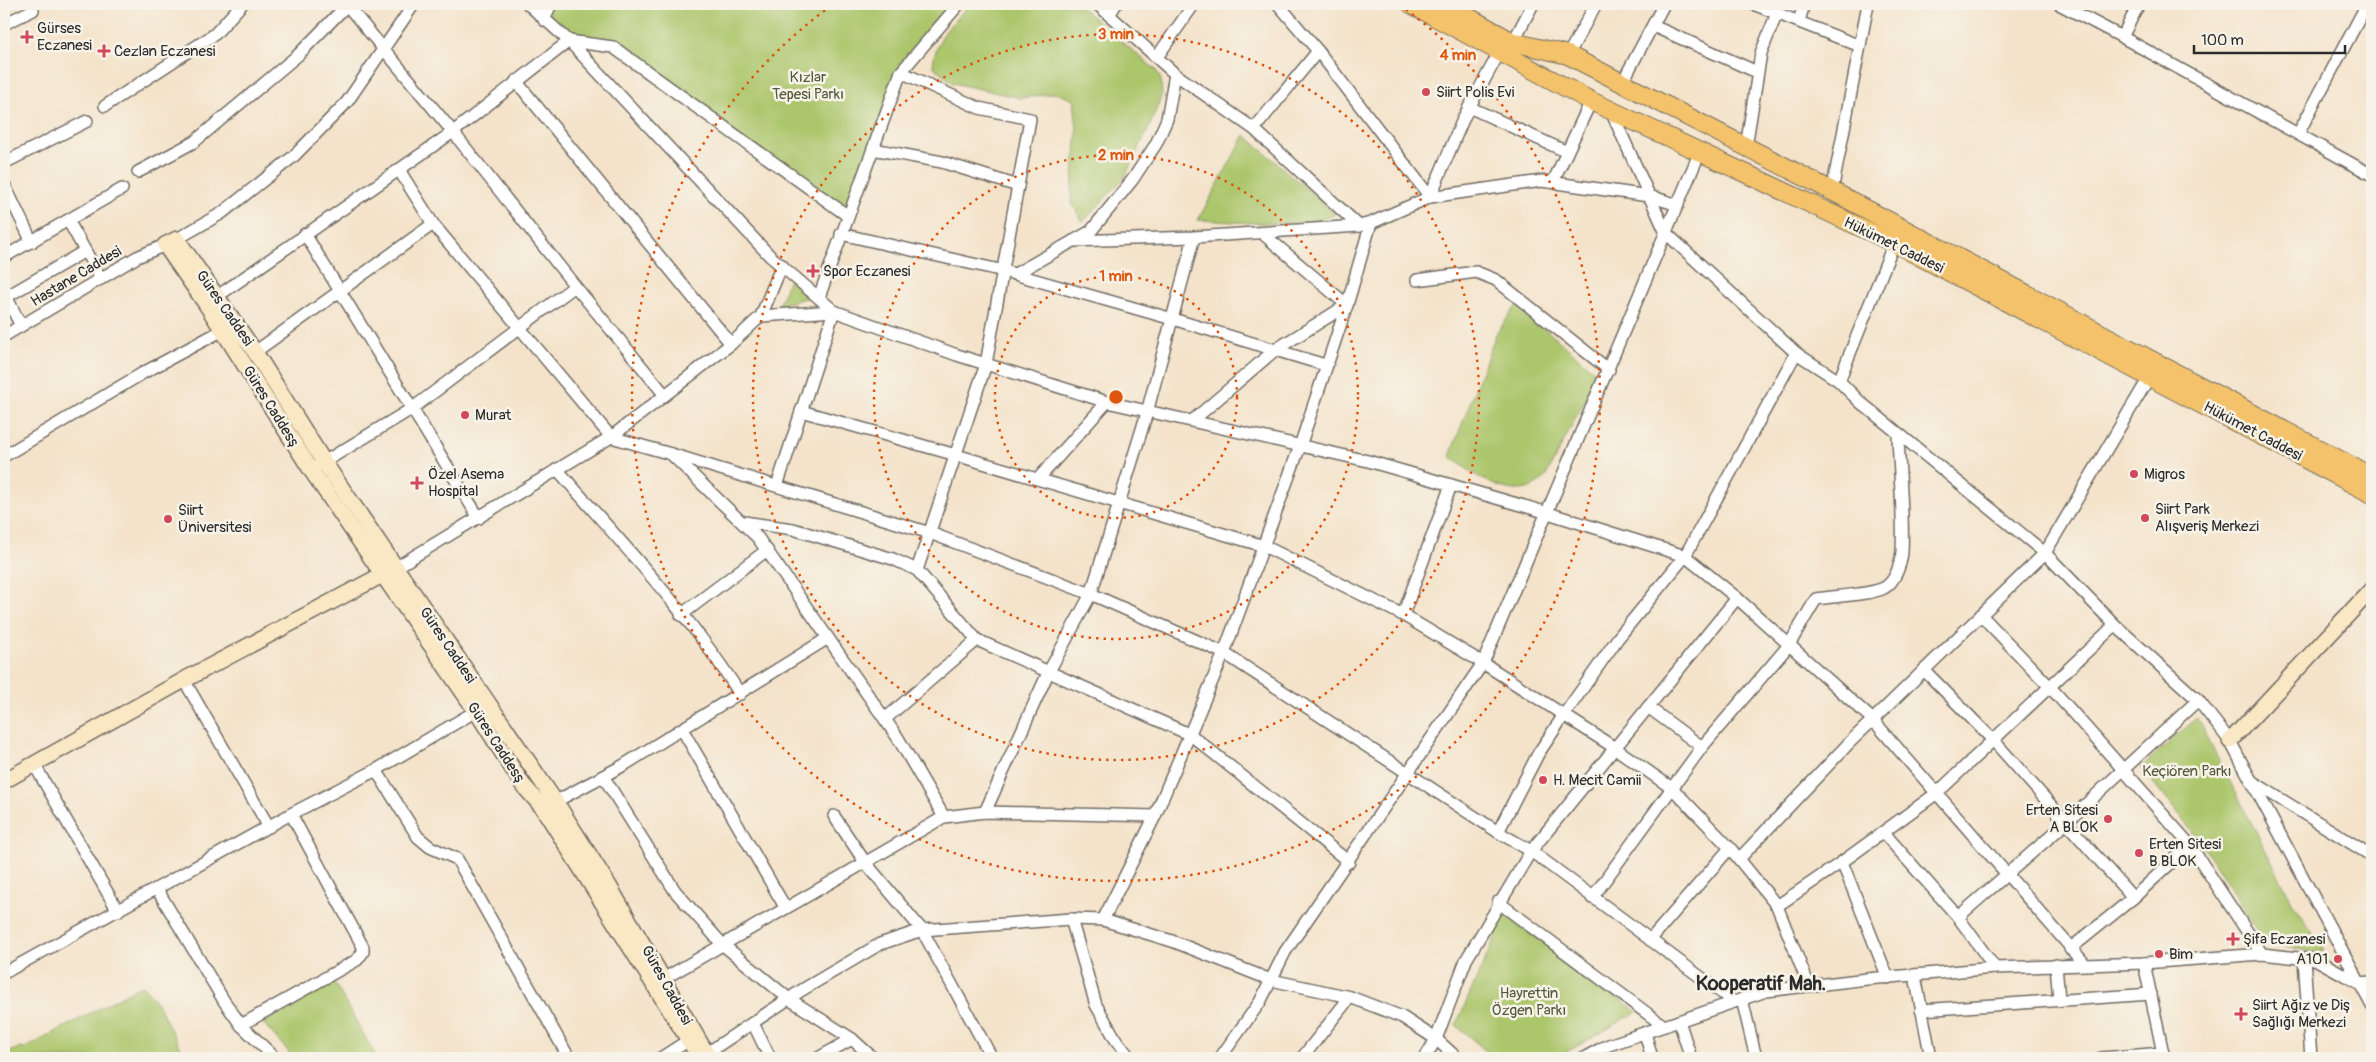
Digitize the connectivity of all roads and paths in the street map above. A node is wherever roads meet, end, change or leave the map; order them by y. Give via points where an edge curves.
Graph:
1 (242, 4) edge
2 (346, 4) edge
3 (414, 4) edge
4 (528, 4) edge
5 (551, 4) edge
6 (958, 4) edge
7 (1097, 4) edge
8 (1116, 4) edge
9 (1194, 4) edge
10 (1278, 4) edge
11 (1411, 4) edge
12 (1445, 4) edge
13 (1533, 4) edge
14 (1596, 4) edge
15 (1664, 4) edge
16 (1753, 4) edge
17 (1804, 4) edge
18 (1868, 4) edge
19 (2059, 4) edge
20 (2140, 4) edge
21 (2367, 4) edge
22 (33, 10) dead end
23 (1777, 13) junction
24 (1109, 15) junction
25 (544, 20) junction
26 (1799, 22) junction
27 (4, 24) edge
28 (1653, 26) junction
29 (2122, 37) junction
30 (569, 41) junction
31 (1860, 46) junction
32 (383, 48) junction
33 (1506, 48) junction
34 (1318, 51) junction
35 (1568, 55) junction
36 (1157, 57) junction
37 (901, 72) junction
38 (1758, 72) junction
39 (1175, 74) junction
40 (516, 81) junction
41 (1622, 83) junction
42 (1591, 101) junction
43 (106, 106) dead end
44 (1470, 107) junction
45 (1611, 111) junction
46 (87, 122) dead end
47 (1254, 130) junction
48 (453, 132) junction
49 (2298, 134) junction
50 (1746, 147) junction
51 (873, 149) junction
52 (1566, 152) junction
53 (1700, 154) junction
54 (4, 163) edge
55 (400, 170) junction
56 (138, 172) dead end
57 (2372, 175) edge
58 (1553, 182) junction
59 (4, 184) edge
60 (1018, 186) junction
61 (122, 189) dead end
62 (1832, 191) junction
63 (1649, 196) junction
64 (1430, 197) junction
65 (1678, 204) junction
66 (848, 216) junction
67 (69, 222) junction
68 (1371, 223) junction
69 (433, 224) junction
70 (1358, 226) junction
71 (1262, 233) junction
72 (1666, 233) junction
73 (305, 234) junction
74 (841, 234) junction
75 (1194, 237) junction
76 (1074, 241) junction
77 (32, 242) junction
78 (171, 242) junction
79 (1894, 243) junction
80 (85, 251) junction
81 (4, 257) edge
82 (782, 265) junction
83 (1009, 273) junction
84 (100, 279) junction
85 (1417, 280) dead end
86 (575, 286) junction
87 (340, 291) junction
88 (5, 295) edge
89 (819, 297) junction
90 (212, 300) junction
91 (1347, 305) junction
92 (834, 311) junction
93 (761, 316) junction
94 (1172, 318) junction
95 (21, 326) junction
96 (522, 328) junction
97 (222, 330) junction
98 (4, 336) edge
99 (731, 344) junction
100 (1275, 350) junction
101 (255, 352) junction
102 (1796, 353) junction
103 (986, 364) junction
104 (1325, 365) junction
105 (1609, 370) junction
106 (2154, 370) junction
107 (1838, 381) junction
108 (665, 395) junction
109 (1107, 402) junction
110 (413, 408) junction
111 (801, 411) junction
112 (1147, 411) junction
113 (1192, 421) junction
114 (1898, 434) junction
115 (611, 436) junction
116 (1300, 446) junction
117 (671, 454) junction
118 (956, 454) junction
119 (4, 456) edge
120 (317, 466) junction
121 (557, 469) junction
122 (2372, 477) edge
123 (1038, 479) junction
124 (1451, 485) junction
125 (777, 486) junction
126 (2372, 494) edge
127 (1118, 504) junction
128 (1548, 513) junction
129 (479, 518) junction
130 (744, 522) junction
131 (930, 533) junction
132 (1264, 546) junction
133 (767, 550) junction
134 (2045, 553) junction
135 (1685, 556) junction
136 (396, 567) junction
137 (917, 570) junction
138 (382, 576) junction
139 (2372, 589) edge
140 (1091, 594) junction
141 (1737, 598) junction
142 (681, 615) junction
143 (1403, 615) junction
144 (1981, 616) junction
145 (2116, 625) junction
146 (828, 638) junction
147 (977, 640) junction
148 (1789, 645) junction
149 (1224, 653) junction
150 (1483, 663) junction
151 (1924, 670) junction
152 (1048, 673) junction
153 (184, 680) junction
154 (2051, 688) junction
155 (740, 694) junction
156 (2198, 700) junction
157 (1648, 707) junction
158 (476, 711) junction
159 (1564, 715) junction
160 (885, 719) junction
161 (1873, 720) junction
162 (682, 729) junction
163 (1191, 735) junction
164 (1994, 740) junction
165 (2230, 741) junction
166 (1615, 748) junction
167 (1702, 748) junction
168 (34, 764) junction
169 (2123, 768) junction
170 (376, 770) junction
171 (1409, 773) junction
172 (603, 776) junction
173 (4, 781) edge
174 (2252, 782) junction
175 (1673, 790) junction
176 (1937, 793) junction
177 (549, 805) junction
178 (985, 812) junction
179 (291, 814) junction
180 (834, 816) dead end
181 (1155, 816) junction
182 (944, 818) junction
183 (2067, 822) junction
184 (269, 827) junction
185 (1498, 832) junction
186 (1882, 832) junction
187 (2190, 845) junction
188 (1730, 848) junction
189 (1531, 851) junction
190 (2372, 856) edge
191 (1739, 859) junction
192 (865, 862) junction
193 (1349, 862) junction
194 (1842, 862) junction
195 (2007, 873) junction
196 (157, 889) junction
197 (1592, 898) junction
198 (2132, 898) junction
199 (1498, 902) junction
200 (1777, 906) junction
201 (785, 908) junction
202 (118, 911) junction
203 (1958, 918) junction
204 (1071, 919) junction
205 (1103, 920) junction
206 (922, 930) junction
207 (1650, 940) junction
208 (722, 944) junction
209 (2070, 949) junction
210 (2262, 954) junction
211 (2304, 959) junction
212 (2144, 963) junction
213 (2085, 964) junction
214 (2056, 965) junction
215 (1995, 968) junction
216 (4, 973) edge
217 (1915, 976) junction
218 (665, 978) junction
219 (1888, 978) junction
220 (1271, 980) junction
221 (2372, 982) edge
222 (2359, 983) junction
223 (1809, 986) junction
224 (2151, 994) junction
225 (1350, 997) junction
226 (789, 999) junction
227 (2060, 1000) junction
228 (1738, 1001) junction
229 (2372, 1006) edge
230 (1921, 1010) junction
231 (1679, 1021) junction
232 (753, 1023) junction
233 (241, 1025) junction
234 (1664, 1026) junction
235 (1645, 1033) junction
236 (852, 1039) junction
237 (1436, 1039) junction
238 (690, 1040) junction
239 (2164, 1056) edge
240 (705, 1057) edge
241 (1222, 1057) edge
242 (275, 1058) edge
243 (568, 1058) edge
244 (661, 1058) edge
245 (770, 1058) edge
246 (818, 1058) edge
247 (873, 1058) edge
248 (992, 1058) edge
249 (1130, 1058) edge
250 (1302, 1058) edge
251 (1425, 1058) edge
252 (1457, 1058) edge
253 (1584, 1058) edge
254 (1652, 1058) edge
255 (1690, 1058) edge
256 (1756, 1058) edge
257 (1931, 1058) edge
258 (2101, 1058) edge
259 (2311, 1058) edge

1 - 43 street via 215,34
2 - 32 street
2 - 56 street via 298,55 194,142
3 - 32 street, Hastane Caddesi
4 - 25 street
5 - 25 street
6 - 37 street
7 - 24 street
8 - 24 street
9 - 36 street
10 - 34 street
11 - 33 main road, Hükümet Caddesi
12 - 33 main road
13 - 33 street
14 - 35 street
15 - 28 street
16 - 23 street
17 - 26 street
18 - 31 street
19 - 29 street
20 - 29 street
21 - 49 street
22 - 27 street
23 - 26 street
23 - 38 street via 1761,53
24 - 36 street
25 - 30 street
26 - 31 street
28 - 38 street
28 - 41 street
29 - 49 street
30 - 40 street
30 - 66 street via 613,47
30 - 82 street via 653,133
31 - 62 street
32 - 48 street
32 - 78 street, Hastane Caddesi via 348,102 294,156 222,213
33 - 35 main road
33 - 42 main road, Hükümet Caddesi
33 - 44 street
34 - 47 street
34 - 64 street
35 - 41 main road
36 - 39 street
37 - 51 street
37 - 60 street via 979,108 1030,119
38 - 50 street
39 - 47 street
39 - 76 street via 1167,120 1156,144 1133,179 1091,231
40 - 48 street
40 - 99 street
41 - 50 main road
42 - 45 main road, Hükümet Caddesi
42 - 52 street
44 - 52 street
44 - 64 street
45 - 53 main road, Hükümet Caddesi
45 - 63 street
46 - 54 street
47 - 70 street
48 - 55 street
48 - 86 street
49 - 57 street
50 - 62 main road
51 - 60 street via 942,162
51 - 66 street
52 - 58 street
53 - 65 street
53 - 79 main road, Hükümet Caddesi
55 - 69 street
55 - 73 street
58 - 63 street
58 - 64 street
59 - 77 street
60 - 83 street
61 - 67 street
62 - 106 main road
63 - 65 street
63 - 72 street
64 - 68 street
65 - 72 street
66 - 74 street
67 - 77 street
67 - 80 street
68 - 70 street
68 - 91 street
69 - 87 street
69 - 96 street
70 - 71 street
71 - 75 street
71 - 91 street
72 - 102 street
72 - 105 street
73 - 87 street
73 - 90 street
74 - 83 street
74 - 89 street
75 - 76 street
75 - 94 street
76 - 83 street
77 - 81 street
78 - 84 street, Hastane Caddesi
78 - 90 street
79 - 106 main road, Hükümet Caddesi
79 - 107 street
80 - 84 street
80 - 88 street
82 - 89 street
82 - 93 street
83 - 94 street
83 - 103 street
84 - 95 street, Hastane Caddesi
85 - 105 street via 1476,272 1496,280
86 - 96 street
86 - 108 street
87 - 101 street
87 - 110 street
88 - 95 street
89 - 92 street
90 - 97 street, Güres Caddesş
90 - 101 street, Güres Caddesi
91 - 100 street
91 - 104 street
92 - 93 street
92 - 103 street
92 - 111 street
93 - 99 street
94 - 100 street
94 - 112 street
95 - 98 street, Hastane Caddesi
96 - 110 street
96 - 115 street
97 - 119 street
97 - 120 street, Güres Caddesş
99 - 108 street
100 - 104 street
100 - 113 street
101 - 120 street, Güres Caddesi
102 - 107 street
102 - 135 street
103 - 109 street
103 - 118 street
104 - 116 street
105 - 128 street
106 - 122 main road
106 - 126 main road, Hükümet Caddesi
106 - 134 street
107 - 114 street
108 - 115 street
109 - 112 street
109 - 123 street
110 - 120 street
110 - 129 street
111 - 118 street
111 - 125 street
112 - 113 street
112 - 127 street
113 - 116 street
114 - 134 street
114 - 148 street via 1902,553 1895,578 1885,588 1870,593 1816,599
115 - 117 street
115 - 121 street
116 - 124 street
116 - 132 street
117 - 125 street
117 - 130 street
118 - 123 street
118 - 131 street
120 - 136 street, Güres Caddesi
120 - 138 street, Güres Caddesş
121 - 129 street
121 - 142 street
123 - 127 street
124 - 128 street
124 - 143 street
125 - 131 street
127 - 132 street
127 - 140 street
128 - 135 street
128 - 150 street
129 - 136 street
130 - 133 street
130 - 137 street via 793,529 893,559
131 - 137 street
131 - 140 street
132 - 143 street
132 - 149 street
133 - 142 street
133 - 146 street
134 - 144 street
134 - 145 street
135 - 141 street
135 - 159 street via 1618,638
136 - 138 street
136 - 177 street, Güres Caddesi
137 - 147 street
138 - 153 street
138 - 158 street, Güres Caddesş
139 - 165 street
140 - 149 street
140 - 152 street
141 - 148 street
141 - 157 street
142 - 155 street via 719,661
143 - 150 street
144 - 151 street
144 - 154 street
145 - 154 street
145 - 156 street
146 - 155 street
146 - 160 street
147 - 152 street
147 - 160 street
148 - 161 street
148 - 167 street
149 - 163 street
149 - 171 street
150 - 159 street
150 - 171 street
151 - 161 street
151 - 164 street
152 - 163 street
152 - 178 street
153 - 168 street
153 - 184 street
154 - 164 street
154 - 169 street
155 - 162 street
156 - 165 street
156 - 169 street
157 - 166 street
157 - 167 street
158 - 170 street
158 - 177 street, Güres Caddesş via 523,785
159 - 166 street
159 - 185 street via 1538,754
160 - 182 street
161 - 176 street
161 - 191 street
162 - 172 street
162 - 201 street
163 - 181 street
163 - 193 street
164 - 176 street
164 - 183 street
165 - 174 street
166 - 175 street
166 - 189 street
167 - 175 street
168 - 173 street
168 - 202 street
169 - 183 street
169 - 187 street
170 - 179 street
170 - 243 street via 418,837 430,847 457,858
171 - 185 street
171 - 193 street
172 - 177 street
172 - 208 street via 675,891
174 - 190 street
174 - 222 street
175 - 188 street
175 - 197 street
176 - 186 street
176 - 195 street
177 - 218 street, Güres Caddesi via 609,886
177 - 238 street, Güres Caddesş via 588,878
178 - 181 street
178 - 182 street
179 - 184 street
179 - 233 street via 342,905 363,952 357,960
180 - 192 street
181 - 205 street
182 - 192 street
183 - 195 street
183 - 198 street
184 - 196 street
185 - 189 street
186 - 194 street
186 - 203 street
187 - 198 street
187 - 210 street
188 - 191 street
188 - 207 street
189 - 197 street
189 - 199 street
191 - 200 street
192 - 201 street
192 - 206 street
193 - 220 street via 1285,952
194 - 200 street
194 - 219 street
195 - 203 street
195 - 209 street
196 - 202 street
196 - 233 street
197 - 207 street
198 - 209 street
199 - 234 street
199 - 237 street via 1466,960
200 - 223 street
201 - 208 street
202 - 216 street
203 - 215 street
204 - 205 street
204 - 206 street
204 - 249 street via 1096,1005
205 - 220 street via 1172,941
206 - 226 street via 880,944
206 - 248 street
207 - 228 street
208 - 218 street
208 - 226 street
209 - 213 street
210 - 211 street
210 - 212 street
211 - 222 street via 2317,960
211 - 259 street
212 - 213 street
212 - 224 street
213 - 214 street
214 - 215 street
214 - 227 street
215 - 217 street
217 - 219 street
217 - 230 street
218 - 240 street, Güres Caddesi
219 - 223 street
220 - 225 street
220 - 241 street via 1260,1002
221 - 222 street
222 - 229 street
223 - 228 street via 1766,991
224 - 227 street
224 - 239 street
225 - 237 street via 1402,1017
225 - 250 street
226 - 232 street
226 - 236 street
227 - 230 street
228 - 231 street
228 - 256 street
230 - 257 street
231 - 234 street
231 - 255 street
232 - 240 street
232 - 245 street
233 - 242 street
234 - 235 street
235 - 253 street via 1606,1046
235 - 254 street
236 - 246 street
236 - 247 street
237 - 251 street
237 - 252 street
238 - 240 street, Güres Caddesş
238 - 244 street
239 - 258 street

